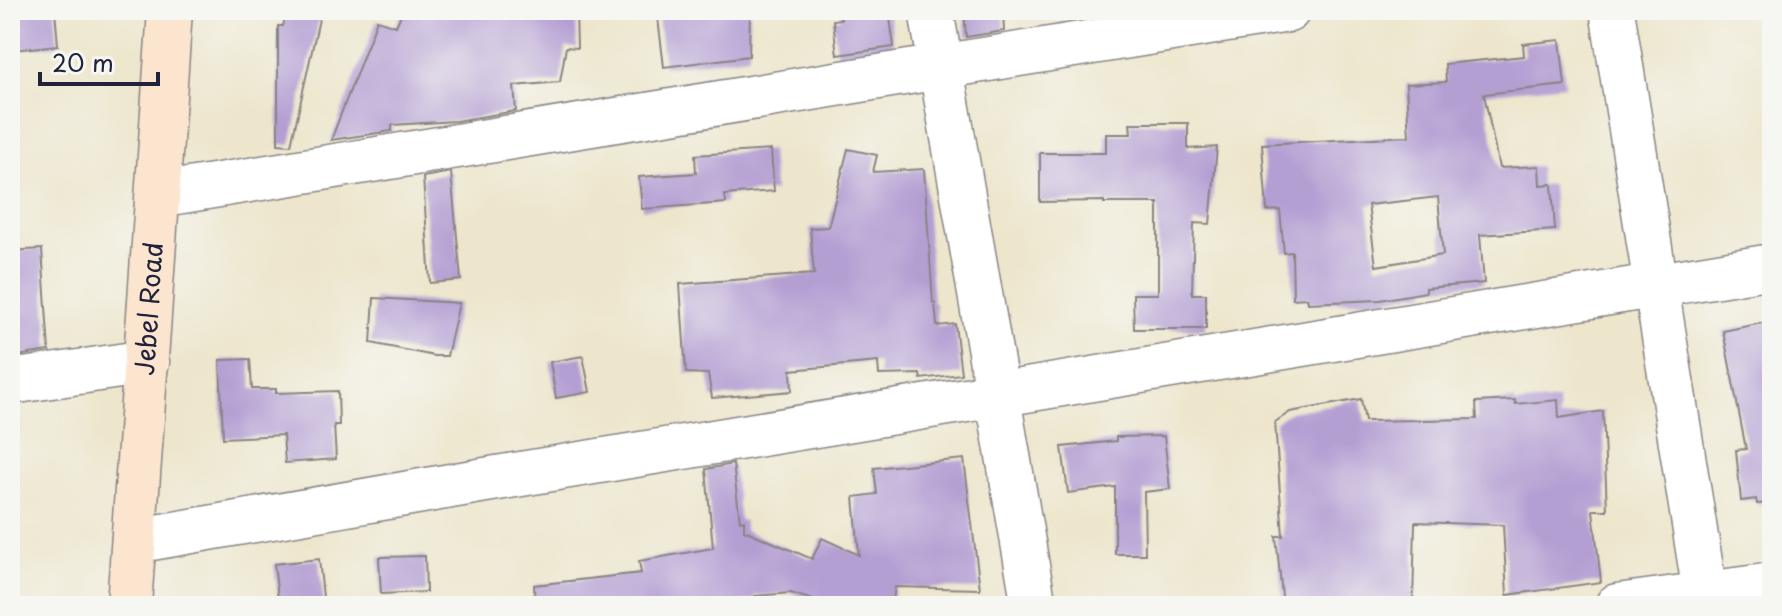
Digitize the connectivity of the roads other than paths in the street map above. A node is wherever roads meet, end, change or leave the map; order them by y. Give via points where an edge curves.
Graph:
1 (170, 10) edge
2 (931, 10) edge
3 (1288, 10) edge
4 (1612, 10) edge
5 (941, 66) junction
6 (158, 195) junction
7 (1772, 266) edge
8 (1656, 286) junction
9 (147, 362) junction
10 (10, 382) edge
11 (998, 395) junction
12 (134, 541) junction
13 (1772, 585) edge
14 (1706, 601) edge
15 (129, 606) edge
16 (1034, 606) edge
17 (1617, 606) edge

1 - 6 main road, Jebel Road
2 - 5 street
3 - 5 street
4 - 8 street
5 - 6 street
5 - 11 street
6 - 9 main road, Jebel Road
7 - 8 street
8 - 11 street
8 - 14 street
9 - 10 street
9 - 12 main road, Jebel Road
11 - 12 street
11 - 16 street
12 - 15 main road, Jebel Road
13 - 14 street
14 - 17 street

